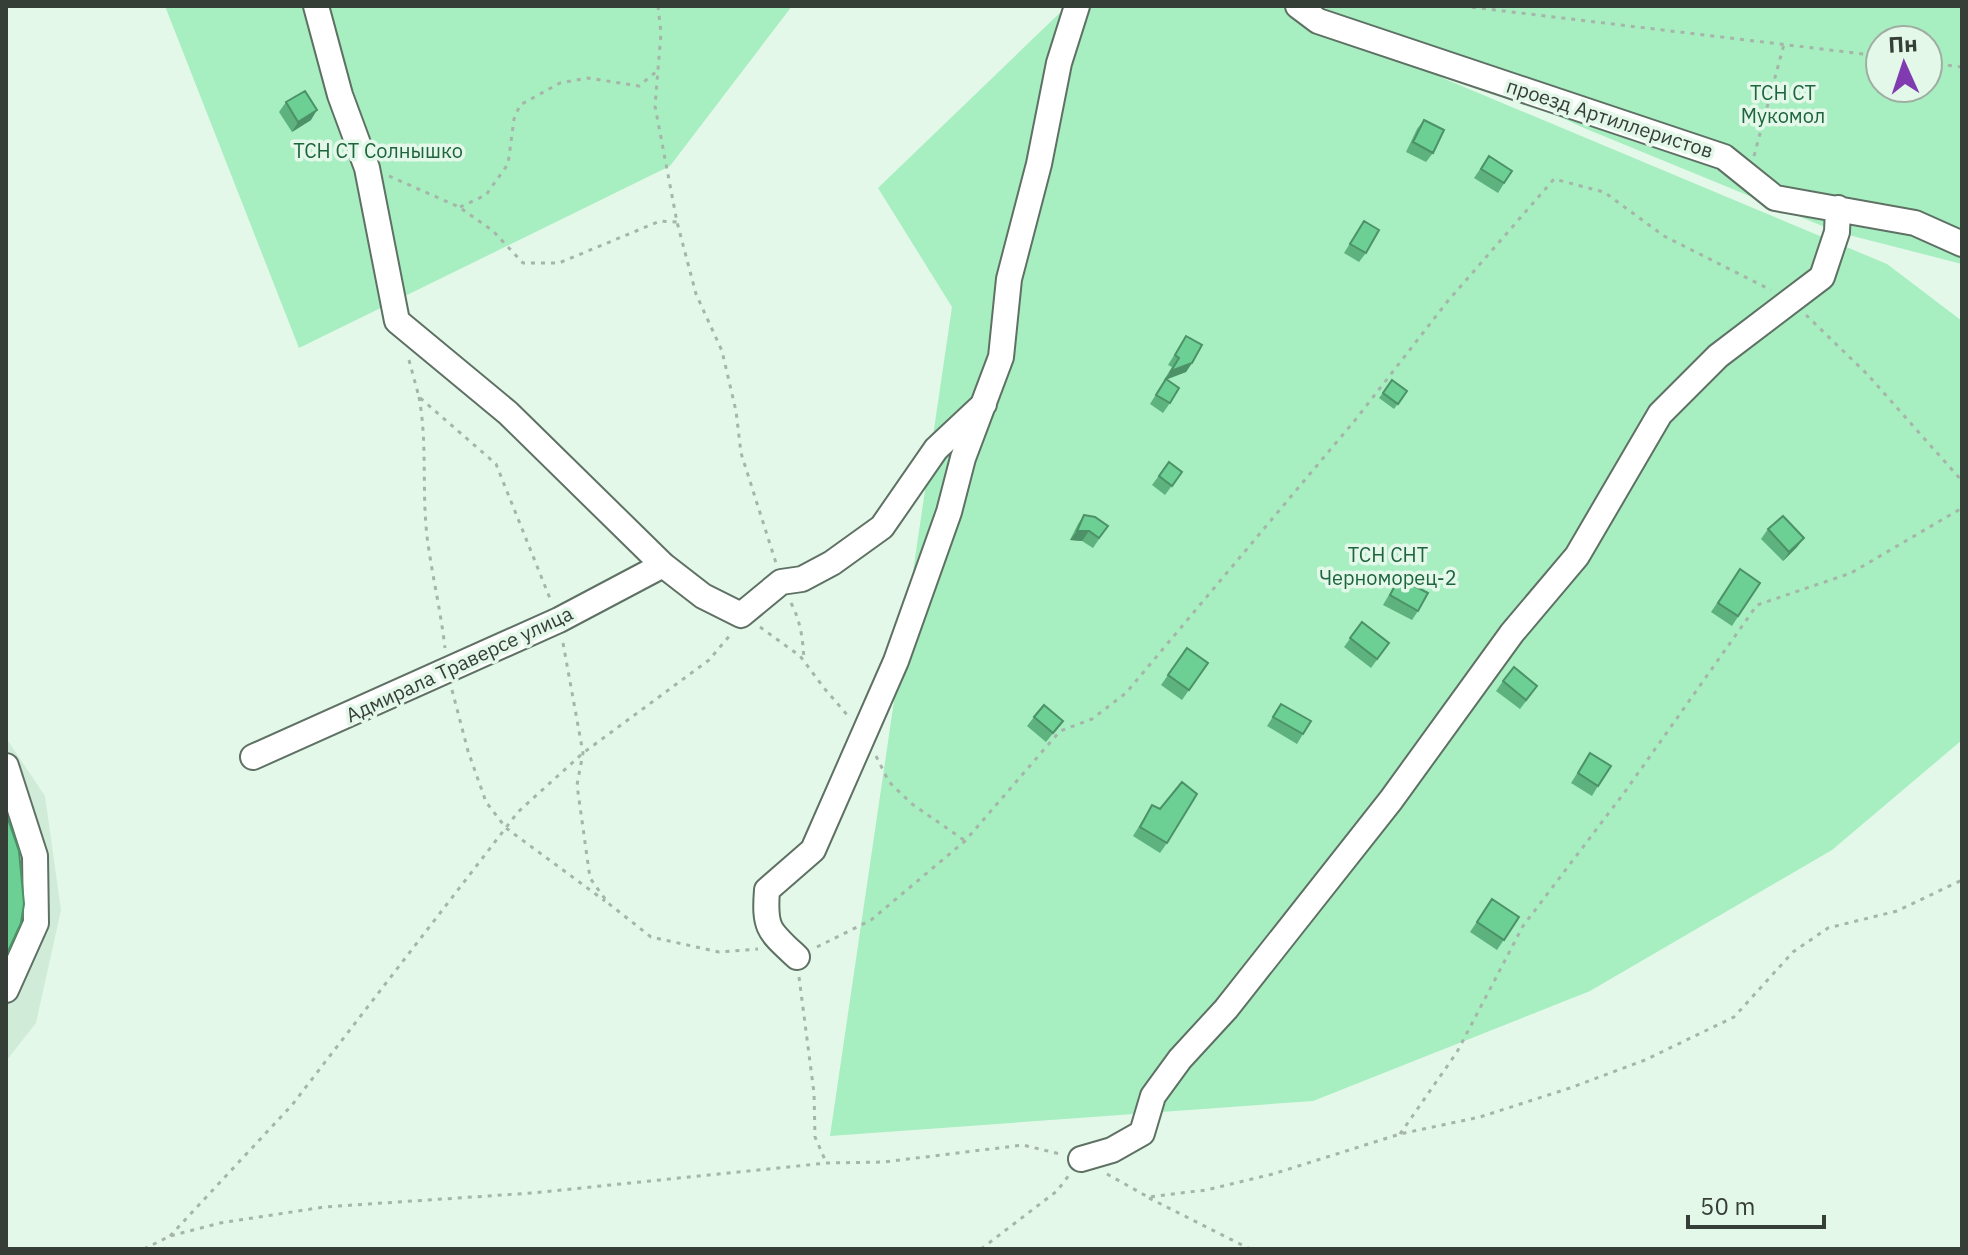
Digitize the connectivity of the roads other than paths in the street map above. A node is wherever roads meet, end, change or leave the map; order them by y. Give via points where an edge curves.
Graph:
1 (316, 6) edge
2 (1077, 6) edge
3 (1298, 6) edge
4 (1838, 208) junction
5 (1962, 244) edge
6 (984, 404) junction
7 (663, 565) junction
8 (253, 757) dead end
9 (6, 766) edge
10 (797, 957) road end
11 (6, 990) edge
12 (1081, 1159) road end

1 - 7 street via 367,168 397,321 508,413
2 - 6 street via 1009,279 1001,357
3 - 4 street, проезд Артиллеристов via 1318,21 1724,157 1775,198
4 - 5 street, проезд Артиллеристов via 1915,223
4 - 12 street via 1837,232 1822,277 1718,356 1660,414 1577,556 1512,633 1391,800 1226,1009 1180,1059 1153,1096 1142,1133
6 - 7 street via 936,449 882,527 832,563 802,579 780,583 741,615 703,596
6 - 10 street via 896,661 813,850 767,890 765,917 774,936
7 - 8 street, Адмирала Траверсе улица via 559,620
9 - 11 street via 35,856 36,923

